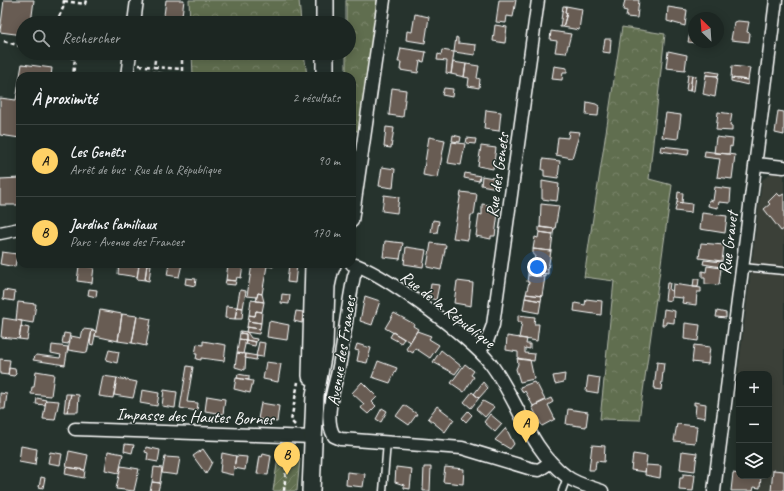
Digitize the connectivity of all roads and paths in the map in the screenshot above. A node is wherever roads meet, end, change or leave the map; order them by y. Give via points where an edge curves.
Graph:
1 (86, 0) edge
2 (137, 0) edge
3 (325, 0) edge
4 (384, 0) edge
5 (538, 0) edge
6 (776, 0) edge
7 (64, 1) edge
8 (59, 16) edge
9 (135, 16) edge
10 (325, 16) edge
11 (4, 41) dead end
12 (16, 45) edge
13 (75, 60) edge
14 (129, 60) edge
15 (155, 60) edge
16 (182, 60) edge
17 (325, 60) edge
18 (182, 70) joint
19 (73, 72) edge
20 (128, 72) edge
21 (325, 72) edge
22 (756, 164) junction
23 (784, 166) edge
24 (356, 196) edge
25 (16, 231) edge
26 (0, 233) edge
27 (356, 264) edge
28 (743, 267) junction
29 (314, 268) edge
30 (329, 268) edge
31 (355, 268) edge
32 (784, 271) edge
33 (479, 351) junction
34 (315, 395) junction
35 (75, 429) dead end
36 (289, 437) junction
37 (313, 437) junction
38 (387, 442) junction
39 (551, 462) junction
40 (567, 477) junction
41 (284, 491) edge
42 (312, 491) edge
43 (383, 491) edge
44 (562, 491) edge
45 (602, 491) edge
46 (714, 491) edge

1 - 7 path via 86,4
2 - 9 street
3 - 10 main road
4 - 24 street
5 - 33 street, Rue des Genets via 493,325 488,341
6 - 22 street, Rue Gravet
7 - 8 path
11 - 12 path
13 - 19 path
14 - 20 street
15 - 18 path via 154,67
16 - 18 path
17 - 21 main road
22 - 23 street
22 - 28 street, Rue Gravet
25 - 26 street
27 - 33 street, Rue de la République via 418,302
28 - 32 lane
28 - 46 street, Rue Gravet
29 - 34 main road, Avenue des Frances via 311,359
30 - 34 main road, Avenue des Frances via 324,346
31 - 38 street, Avenue des Frances via 340,364 331,394 330,424 334,436 341,439
33 - 39 street, Rue de la République via 490,363 538,446
34 - 37 main road, Avenue des Frances
35 - 36 street, Impasse des Hautes Bornes
36 - 37 street, Impasse des Hautes Bornes
36 - 41 path
37 - 42 main road, Avenue des Frances
38 - 39 street via 462,448 539,470
38 - 43 lane
39 - 40 street, Rue de la République
40 - 44 lane
40 - 45 street, Rue de la République

